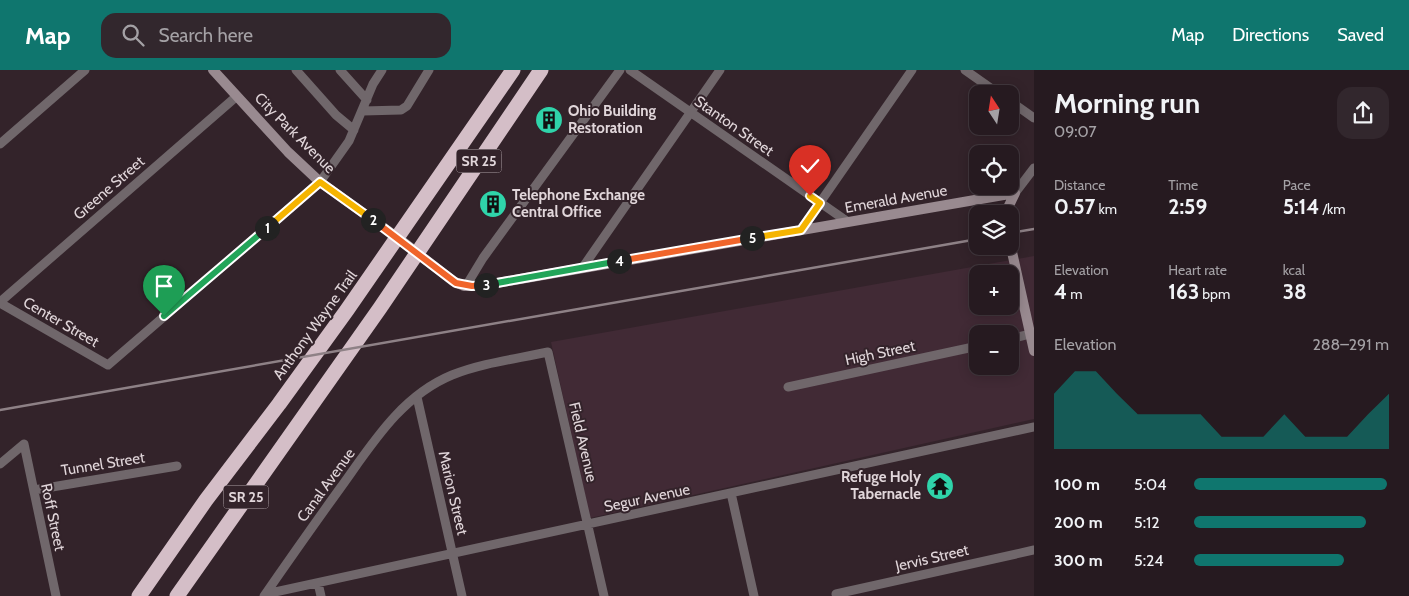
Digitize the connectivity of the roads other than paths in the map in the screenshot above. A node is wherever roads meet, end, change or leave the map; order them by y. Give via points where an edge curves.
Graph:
1 (85, 70) edge
2 (213, 70) edge
3 (296, 70) edge
4 (340, 70) edge
5 (382, 70) edge
6 (429, 70) edge
7 (513, 70) edge
8 (541, 70) edge
9 (620, 70) edge
10 (630, 70) edge
11 (720, 70) edge
12 (912, 70) edge
13 (965, 70) edge
14 (986, 85) edge
15 (237, 96) junction
16 (367, 100) junction
17 (1019, 107) edge
18 (363, 112) junction
19 (690, 113) junction
20 (1034, 118) edge
21 (354, 130) junction
22 (0, 144) edge
23 (1034, 168) edge
24 (320, 182) junction
25 (1019, 189) edge
26 (1009, 195) edge
27 (820, 203) junction
28 (848, 222) junction
29 (801, 230) junction
30 (398, 238) junction
31 (416, 252) junction
32 (1013, 255) edge
33 (583, 267) junction
34 (461, 284) junction
35 (0, 303) edge
36 (1030, 334) junction
37 (1019, 337) edge
38 (969, 348) edge
39 (1034, 351) edge
40 (548, 352) joint
41 (788, 387) dead end
42 (417, 397) junction
43 (1034, 427) edge
44 (0, 464) edge
45 (177, 466) dead end
46 (34, 490) junction
47 (731, 493) junction
48 (588, 525) junction
49 (1034, 550) edge
50 (453, 553) junction
51 (318, 583) junction
52 (836, 594) dead end
53 (265, 595) edge
54 (56, 596) edge
55 (139, 596) edge
56 (177, 596) edge
57 (321, 596) edge
58 (462, 596) edge
59 (604, 596) edge
60 (754, 596) edge

1 - 22 street
2 - 15 street, City Park Avenue
3 - 21 street via 336,115
4 - 16 street
5 - 16 street
6 - 18 street via 407,106 401,110
7 - 30 highway, Anthony Wayne Trail / SR 25
8 - 31 highway, SR 25
9 - 34 street
10 - 19 street, Stanton Street
11 - 19 street
12 - 27 street
13 - 14 street
15 - 24 street, City Park Avenue
15 - 35 street, Greene Street
16 - 18 street
17 - 20 street
18 - 21 street
19 - 27 street, Stanton Street
19 - 33 street
21 - 24 street
23 - 25 street
24 - 30 street, City Park Avenue
24 - 35 street, Center Street via 108,365
26 - 28 street, Emerald Avenue
27 - 28 street, Stanton Street
27 - 29 street
28 - 29 street, Emerald Avenue
29 - 33 street, Emerald Avenue
30 - 31 street, City Park Avenue
30 - 55 highway, Anthony Wayne Trail / SR 25
31 - 34 street, City Park Avenue
31 - 56 highway, SR 25
32 - 36 street
33 - 34 street, Emerald Avenue via 480,286
36 - 37 street
36 - 39 street
38 - 41 street, High Street
40 - 42 street, Canal Avenue via 481,366 433,385
40 - 48 street, Field Avenue
42 - 50 street, Marion Street
42 - 53 street, Canal Avenue via 386,425
43 - 47 street, Segur Avenue
44 - 46 street, Roff Street via 24,444
45 - 46 street, Tunnel Street
46 - 54 street, Roff Street
47 - 48 street, Segur Avenue
47 - 60 street
48 - 50 street, Segur Avenue
48 - 59 street, Field Avenue
49 - 52 street, Jervis Street
50 - 51 street, Segur Avenue
50 - 58 street, Marion Street
51 - 53 street, Segur Avenue
51 - 57 street

